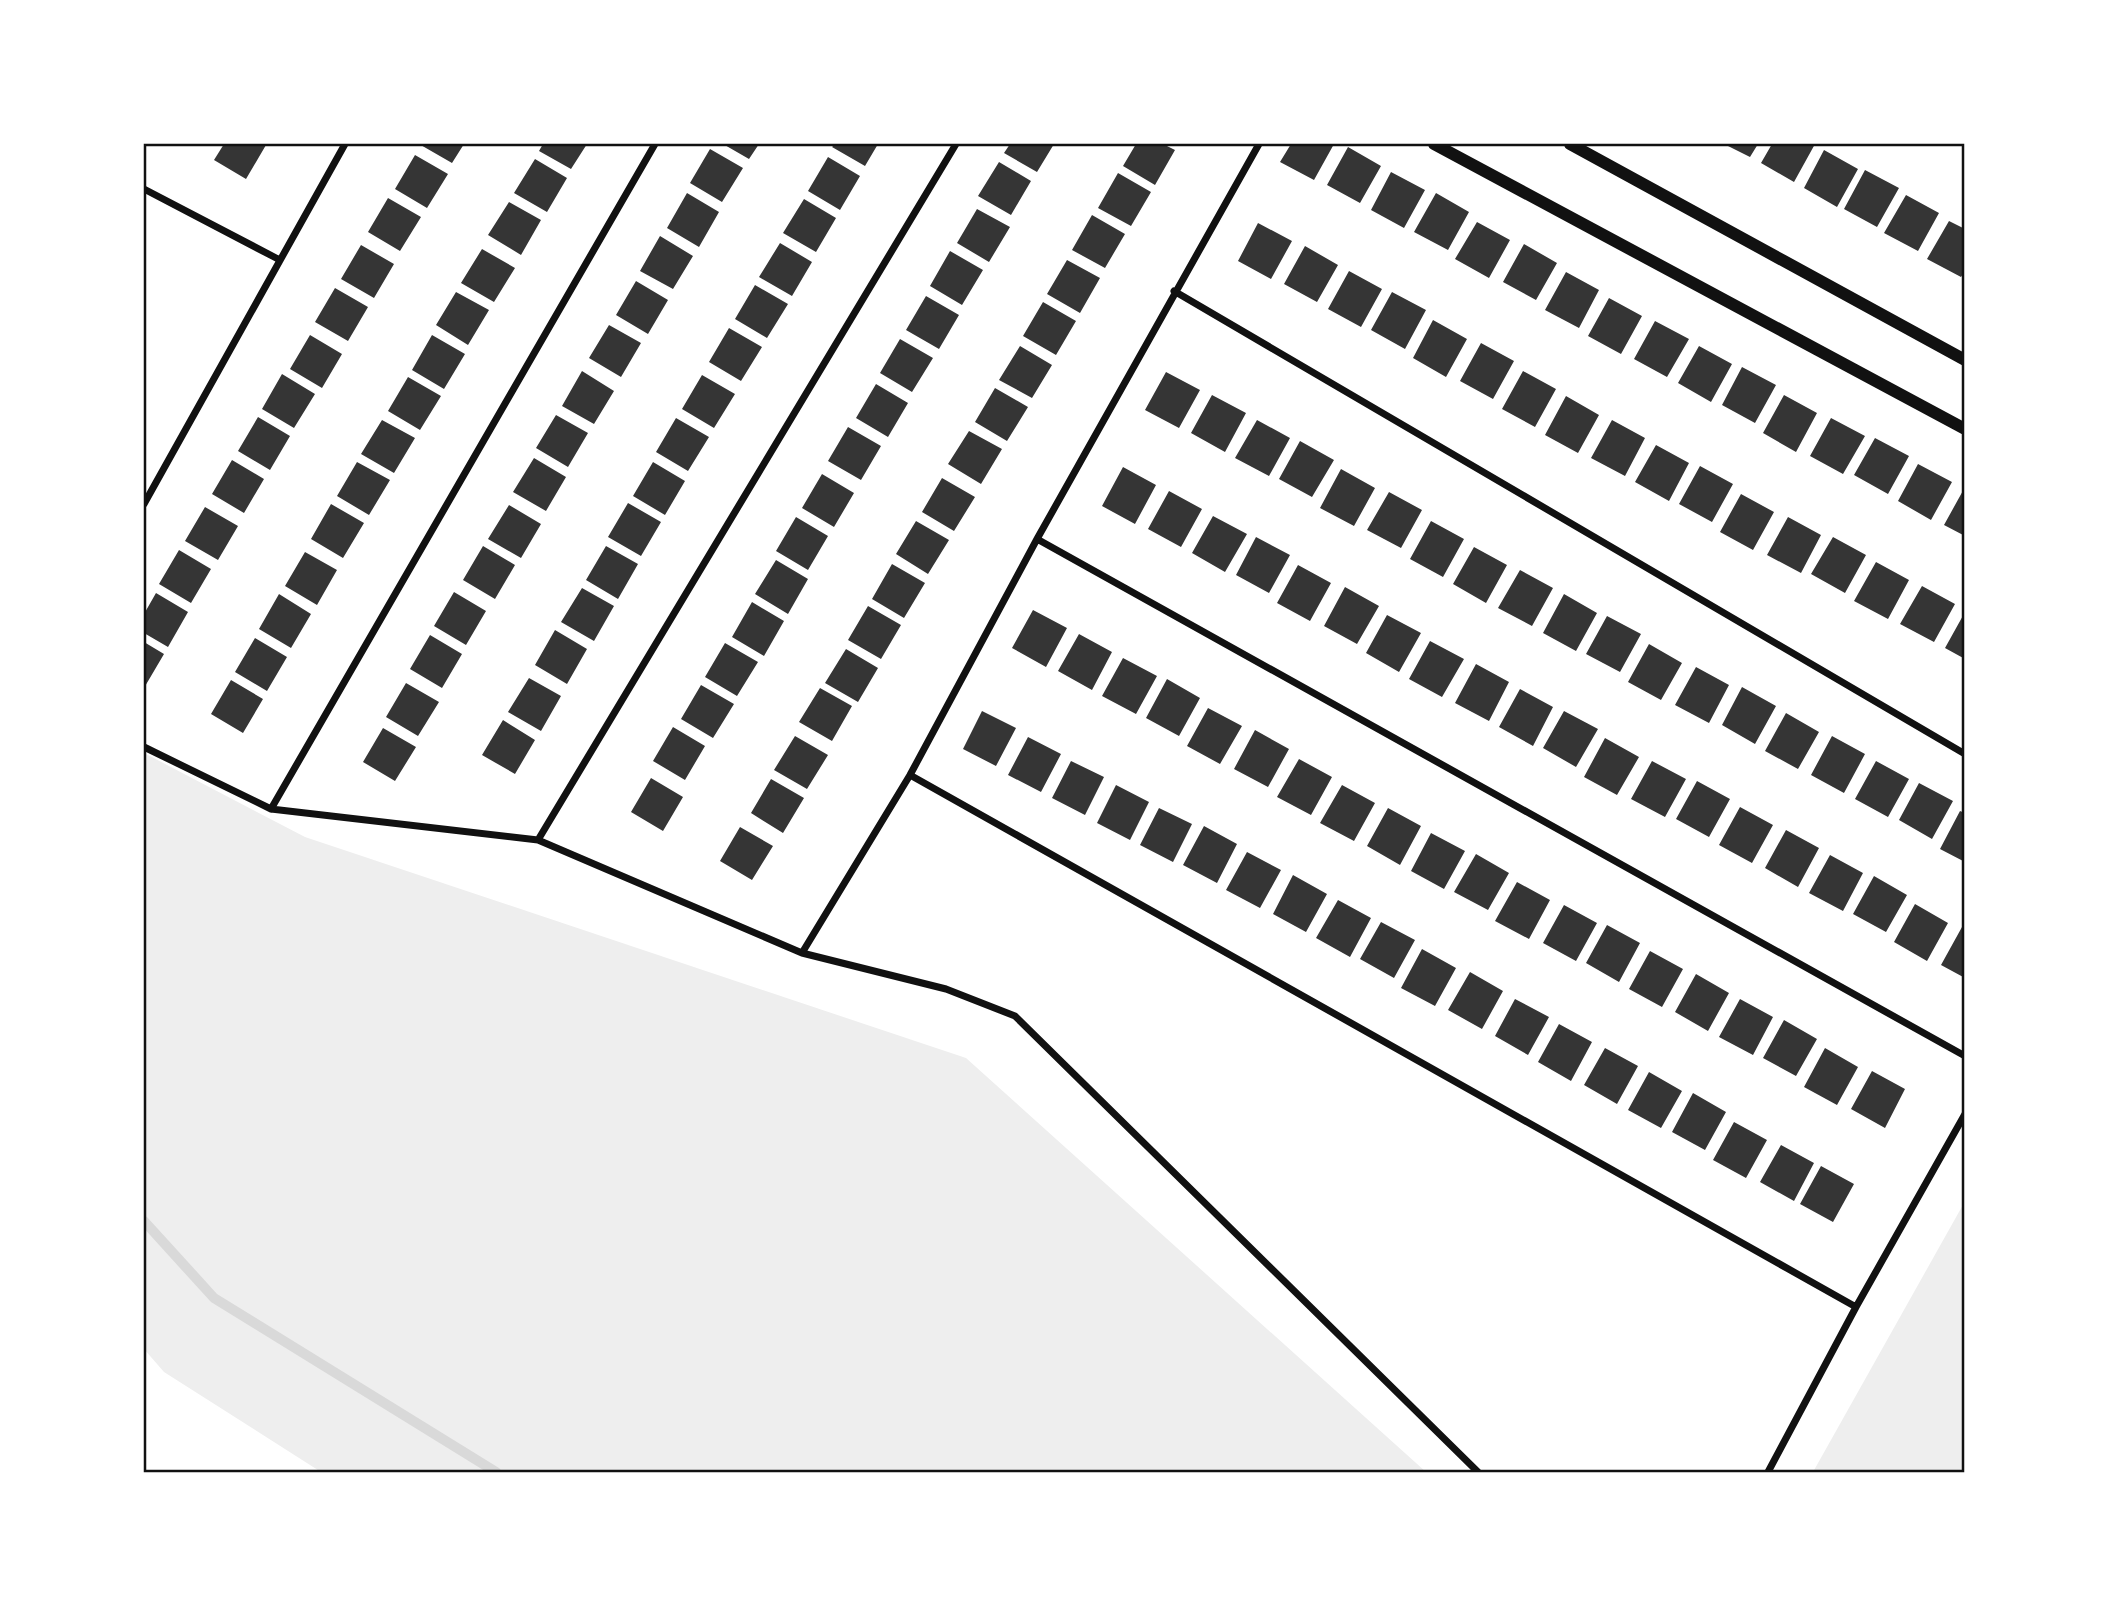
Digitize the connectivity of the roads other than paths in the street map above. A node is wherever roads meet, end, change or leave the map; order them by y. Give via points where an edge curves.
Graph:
1 (345, 144) edge
2 (655, 144) edge
3 (956, 144) edge
4 (1259, 144) edge
5 (1434, 144) edge
6 (1570, 144) edge
7 (144, 189) edge
8 (278, 259) junction
9 (1174, 291) junction
10 (1965, 360) edge
11 (1965, 429) edge
12 (144, 504) edge
13 (1037, 539) junction
14 (144, 747) edge
15 (1965, 754) edge
16 (910, 775) junction
17 (271, 809) junction
18 (538, 839) junction
19 (802, 953) junction
20 (1965, 1056) edge
21 (1965, 1114) edge
22 (1856, 1307) junction
23 (1478, 1472) edge
24 (1768, 1472) edge

1 - 8 street
2 - 17 street
3 - 18 street
4 - 9 street
5 - 11 street
6 - 10 street
7 - 8 street
8 - 12 street
9 - 13 street
9 - 15 street
13 - 16 street
13 - 20 street
14 - 17 street
16 - 19 street
16 - 22 street
17 - 18 street
18 - 19 street
19 - 23 street via 946,989 1015,1016
21 - 22 street
22 - 24 street

